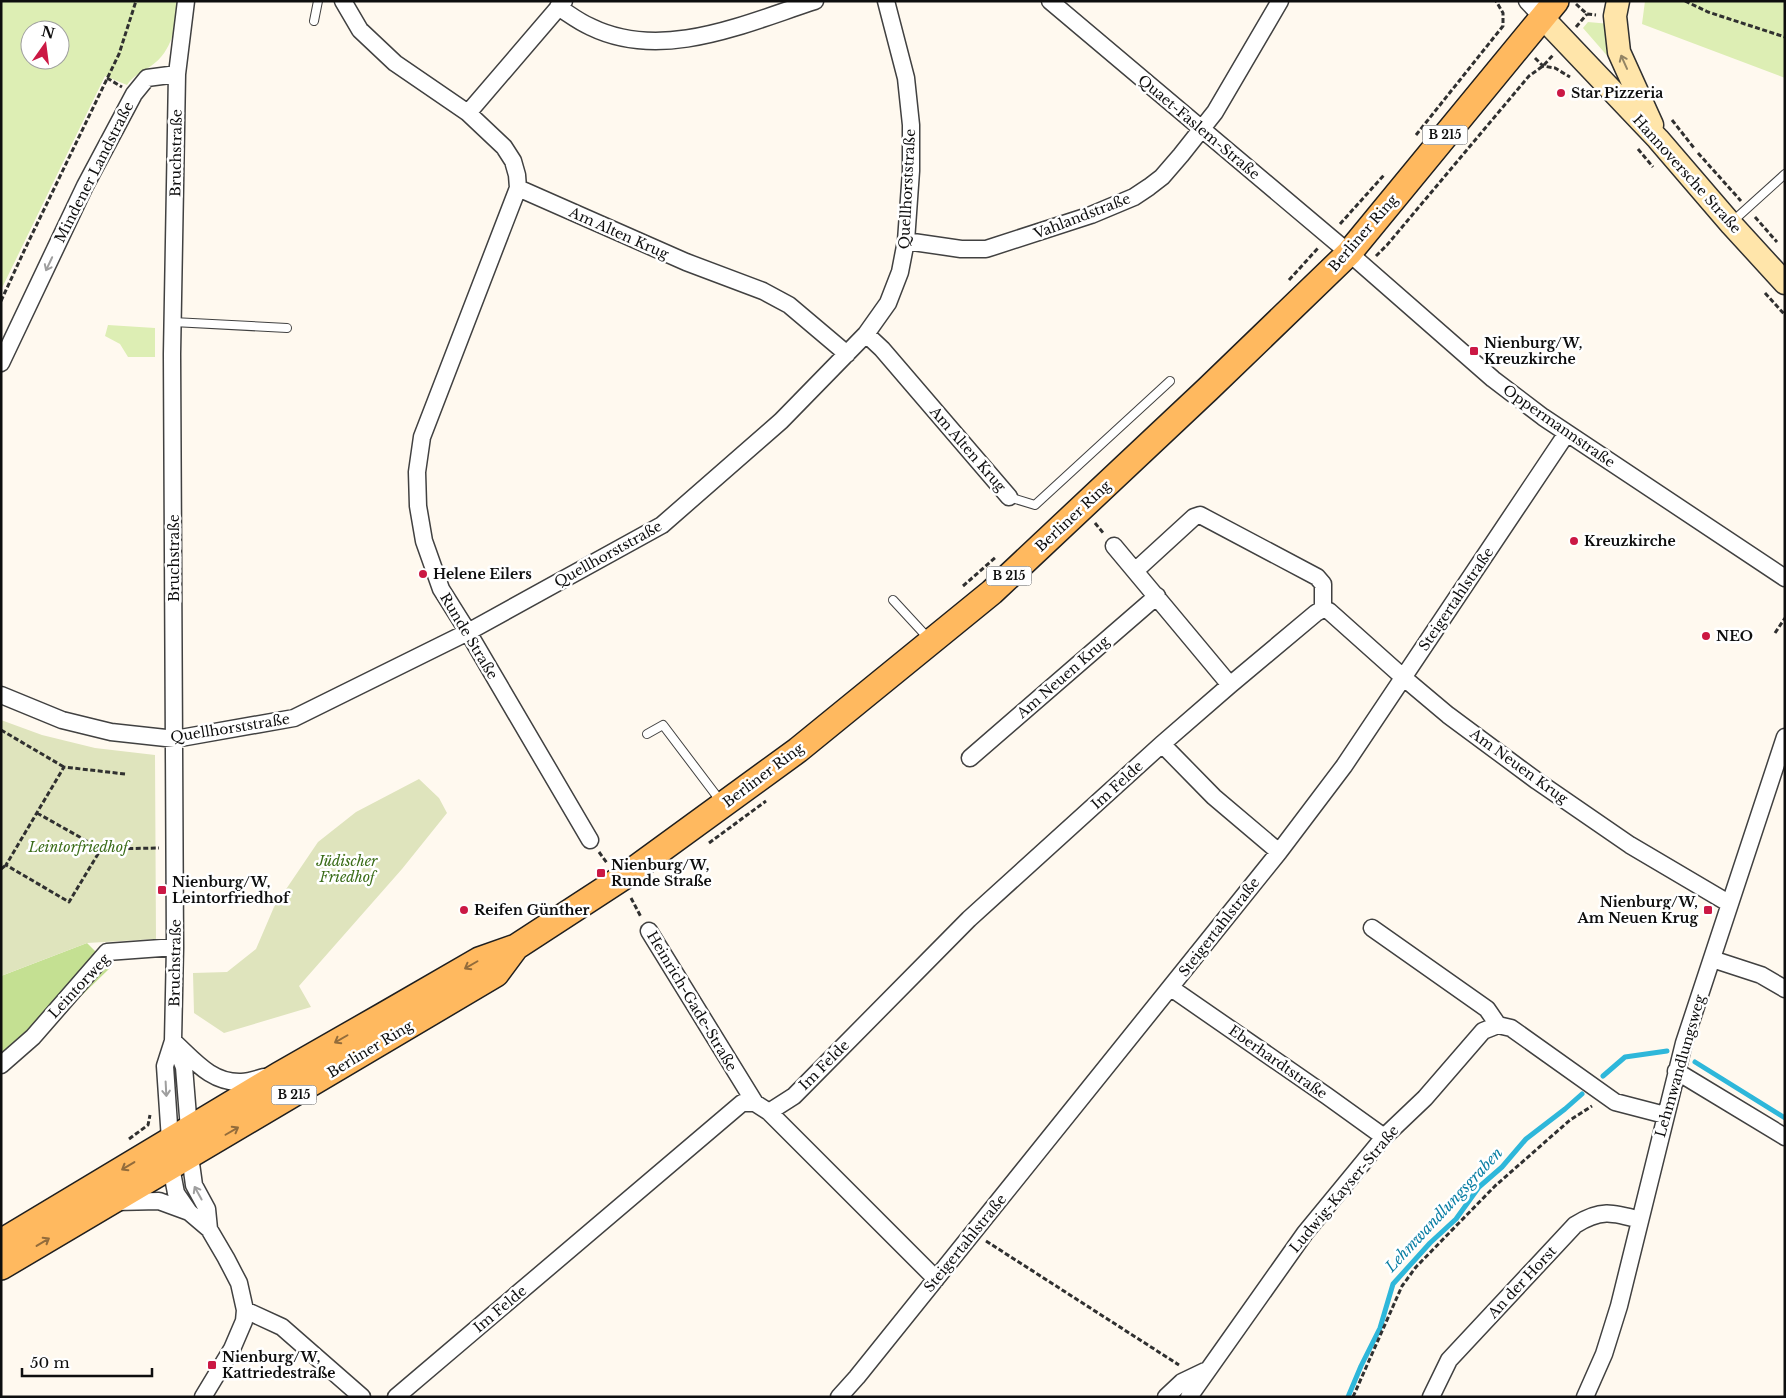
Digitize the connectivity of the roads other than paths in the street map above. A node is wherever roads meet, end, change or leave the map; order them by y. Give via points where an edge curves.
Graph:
1 (186, 1) edge
2 (318, 1) edge
3 (343, 1) edge
4 (816, 1) edge
5 (886, 1) edge
6 (1050, 1) edge
7 (1280, 1) edge
8 (1618, 1) edge
9 (561, 4) edge
10 (1541, 7) edge
11 (314, 21) dead end
12 (178, 74) junction
13 (468, 113) junction
14 (1202, 129) junction
15 (1658, 139) junction
16 (1785, 174) edge
17 (518, 188) junction
18 (1731, 224) junction
19 (906, 241) junction
20 (1357, 260) junction
21 (1785, 283) edge
22 (173, 322) junction
23 (287, 328) dead end
24 (866, 334) junction
25 (847, 354) junction
26 (1, 363) edge
27 (1170, 381) dead end
28 (1567, 433) junction
29 (1009, 497) joint
30 (1114, 546) dead end
31 (1136, 571) junction
32 (1785, 578) edge
33 (1157, 596) junction
34 (893, 600) dead end
35 (1323, 609) junction
36 (468, 632) junction
37 (931, 642) junction
38 (1404, 678) junction
39 (1230, 685) junction
40 (1, 695) edge
41 (648, 734) dead end
42 (1785, 737) edge
43 (175, 740) junction
44 (1162, 744) junction
45 (970, 758) dead end
46 (723, 805) junction
47 (590, 840) dead end
48 (1279, 852) junction
49 (1730, 904) junction
50 (1372, 928) dead end
51 (649, 931) road end
52 (175, 947) junction
53 (516, 947) junction
54 (1712, 959) junction
55 (1171, 988) junction
56 (1785, 989) edge
57 (1498, 1025) junction
58 (173, 1042) junction
59 (1, 1065) edge
60 (1676, 1071) junction
61 (279, 1075) junction
62 (755, 1103) junction
63 (769, 1112) junction
64 (1665, 1115) junction
65 (180, 1135) junction
66 (1384, 1137) junction
67 (1785, 1137) edge
68 (181, 1161) junction
69 (111, 1202) junction
70 (189, 1212) junction
71 (1640, 1220) junction
72 (209, 1229) junction
73 (1, 1242) edge
74 (1, 1267) edge
75 (936, 1279) junction
76 (245, 1310) junction
77 (1201, 1372) junction
78 (203, 1397) edge
79 (362, 1397) edge
80 (396, 1397) edge
81 (838, 1397) edge
82 (1166, 1397) edge
83 (1189, 1397) edge
84 (1431, 1397) edge
85 (1585, 1397) edge

1 - 12 street
2 - 11 lane
3 - 13 street via 360,30 395,64
4 - 9 street via 708,35 656,41 613,35 592,28
5 - 19 street, Quellhorststraße via 910,100 911,171
6 - 14 street, Quaet-Faslem-Straße
7 - 14 street, Vahlandstraße
15 -> 8 street via 1620,52 1615,16
9 - 13 street
10 - 15 street, Hannoversche Straße
10 - 20 main road, Berliner Ring / B 215
12 - 22 street, Bruchstraße
12 -> 26 street, Mindener Landstraße via 147,78 134,94 85,186
13 - 17 street via 504,147 513,161
14 - 19 street, Vahlandstraße via 1162,177 1134,197 1091,215 986,248 961,249
14 - 20 street, Quaet-Faslem-Straße
15 - 18 street, Hannoversche Straße
16 - 18 lane
17 - 25 street, Am Alten Krug via 686,262 763,291 789,305
17 - 36 street, Runde Straße via 422,436 417,472 424,541 441,589
18 - 21 street, Hannoversche Straße
19 - 24 street, Quellhorststraße via 900,272 888,302
20 - 28 street, Oppermannstraße via 1493,379
20 - 37 main road, Berliner Ring / B 215 via 1216,382 992,592
22 - 23 lane
22 - 43 street, Bruchstraße
24 - 25 street, Quellhorststraße
24 - 29 street, Am Alten Krug
25 - 36 street, Quellhorststraße via 781,421 662,524
27 - 29 lane, Am Alten Krug via 1035,505
28 - 32 street, Oppermannstraße
28 - 38 street, Steigertahlstraße
30 - 31 street
31 - 33 street
31 - 35 street via 1194,517 1200,516 1317,578 1323,584
33 - 39 street
33 - 45 street, Am Neuen Krug
34 - 37 lane
35 - 38 street, Am Neuen Krug
35 - 39 street
36 - 43 street, Quellhorststraße via 294,718
36 - 47 street, Runde Straße
37 - 46 main road, Berliner Ring / B 215 via 798,750
38 - 48 street, Steigertahlstraße via 1344,766
38 - 49 street, Am Neuen Krug via 1537,781 1630,844
39 - 44 street, Im Felde
40 - 43 street, Quellhorststraße via 62,720 111,732
41 - 46 lane via 663,725
42 - 49 street, Lehmwandlungsweg via 1776,774
43 - 52 street, Bruchstraße
44 - 48 street via 1214,797
44 - 63 street, Im Felde via 969,919 794,1096
46 - 53 main road, Berliner Ring / B 215 via 624,876
48 - 55 street, Steigertahlstraße
49 - 54 street, Lehmwandlungsweg
50 - 57 street via 1487,1009
51 - 62 street, Heinrich-Gade-Straße
52 - 58 street, Bruchstraße
52 - 59 street, Leintorweg via 107,952 33,1037
53 -> 61 main road, Berliner Ring / B 215 via 479,960
68 -> 53 main road, Berliner Ring / B 215 via 496,974
54 - 56 street via 1760,976
54 - 60 street, Lehmwandlungsweg
55 - 66 street, Eberhardtstraße
55 - 75 street, Steigertahlstraße
57 - 64 street via 1511,1028 1615,1102
57 - 66 street, Ludwig-Kayser-Straße via 1483,1031 1425,1098
58 - 61 street via 212,1076 242,1082
58 - 65 street, Bruchstraße via 184,1067
58 -> 65 street, Bruchstraße via 165,1066
60 - 64 street, Lehmwandlungsweg
60 - 67 street
61 - 65 main road, Berliner Ring / B 215
62 - 63 street
62 - 80 street, Im Felde via 742,1103
63 - 75 street
64 - 71 street, Lehmwandlungsweg
65 - 68 main road
65 -> 73 main road, Berliner Ring / B 215
66 - 77 street, Ludwig-Kayser-Straße via 1305,1233
68 - 69 main road, Berliner Ring
68 - 70 street via 176,1193
72 -> 68 street via 207,1209
69 - 70 street via 160,1201
74 -> 69 main road, Berliner Ring
70 - 72 street
71 - 84 street, An der Horst via 1616,1213 1591,1215 1575,1225 1449,1360
71 - 85 street, Lehmwandlungsweg via 1620,1306
72 - 76 street via 239,1283
75 - 81 street, Steigertahlstraße
76 - 78 street via 244,1322 232,1349
76 - 79 street via 282,1327
77 - 82 street, Ludwig-Kayser-Straße via 1182,1382
77 - 83 street, Ludwig-Kayser-Straße

